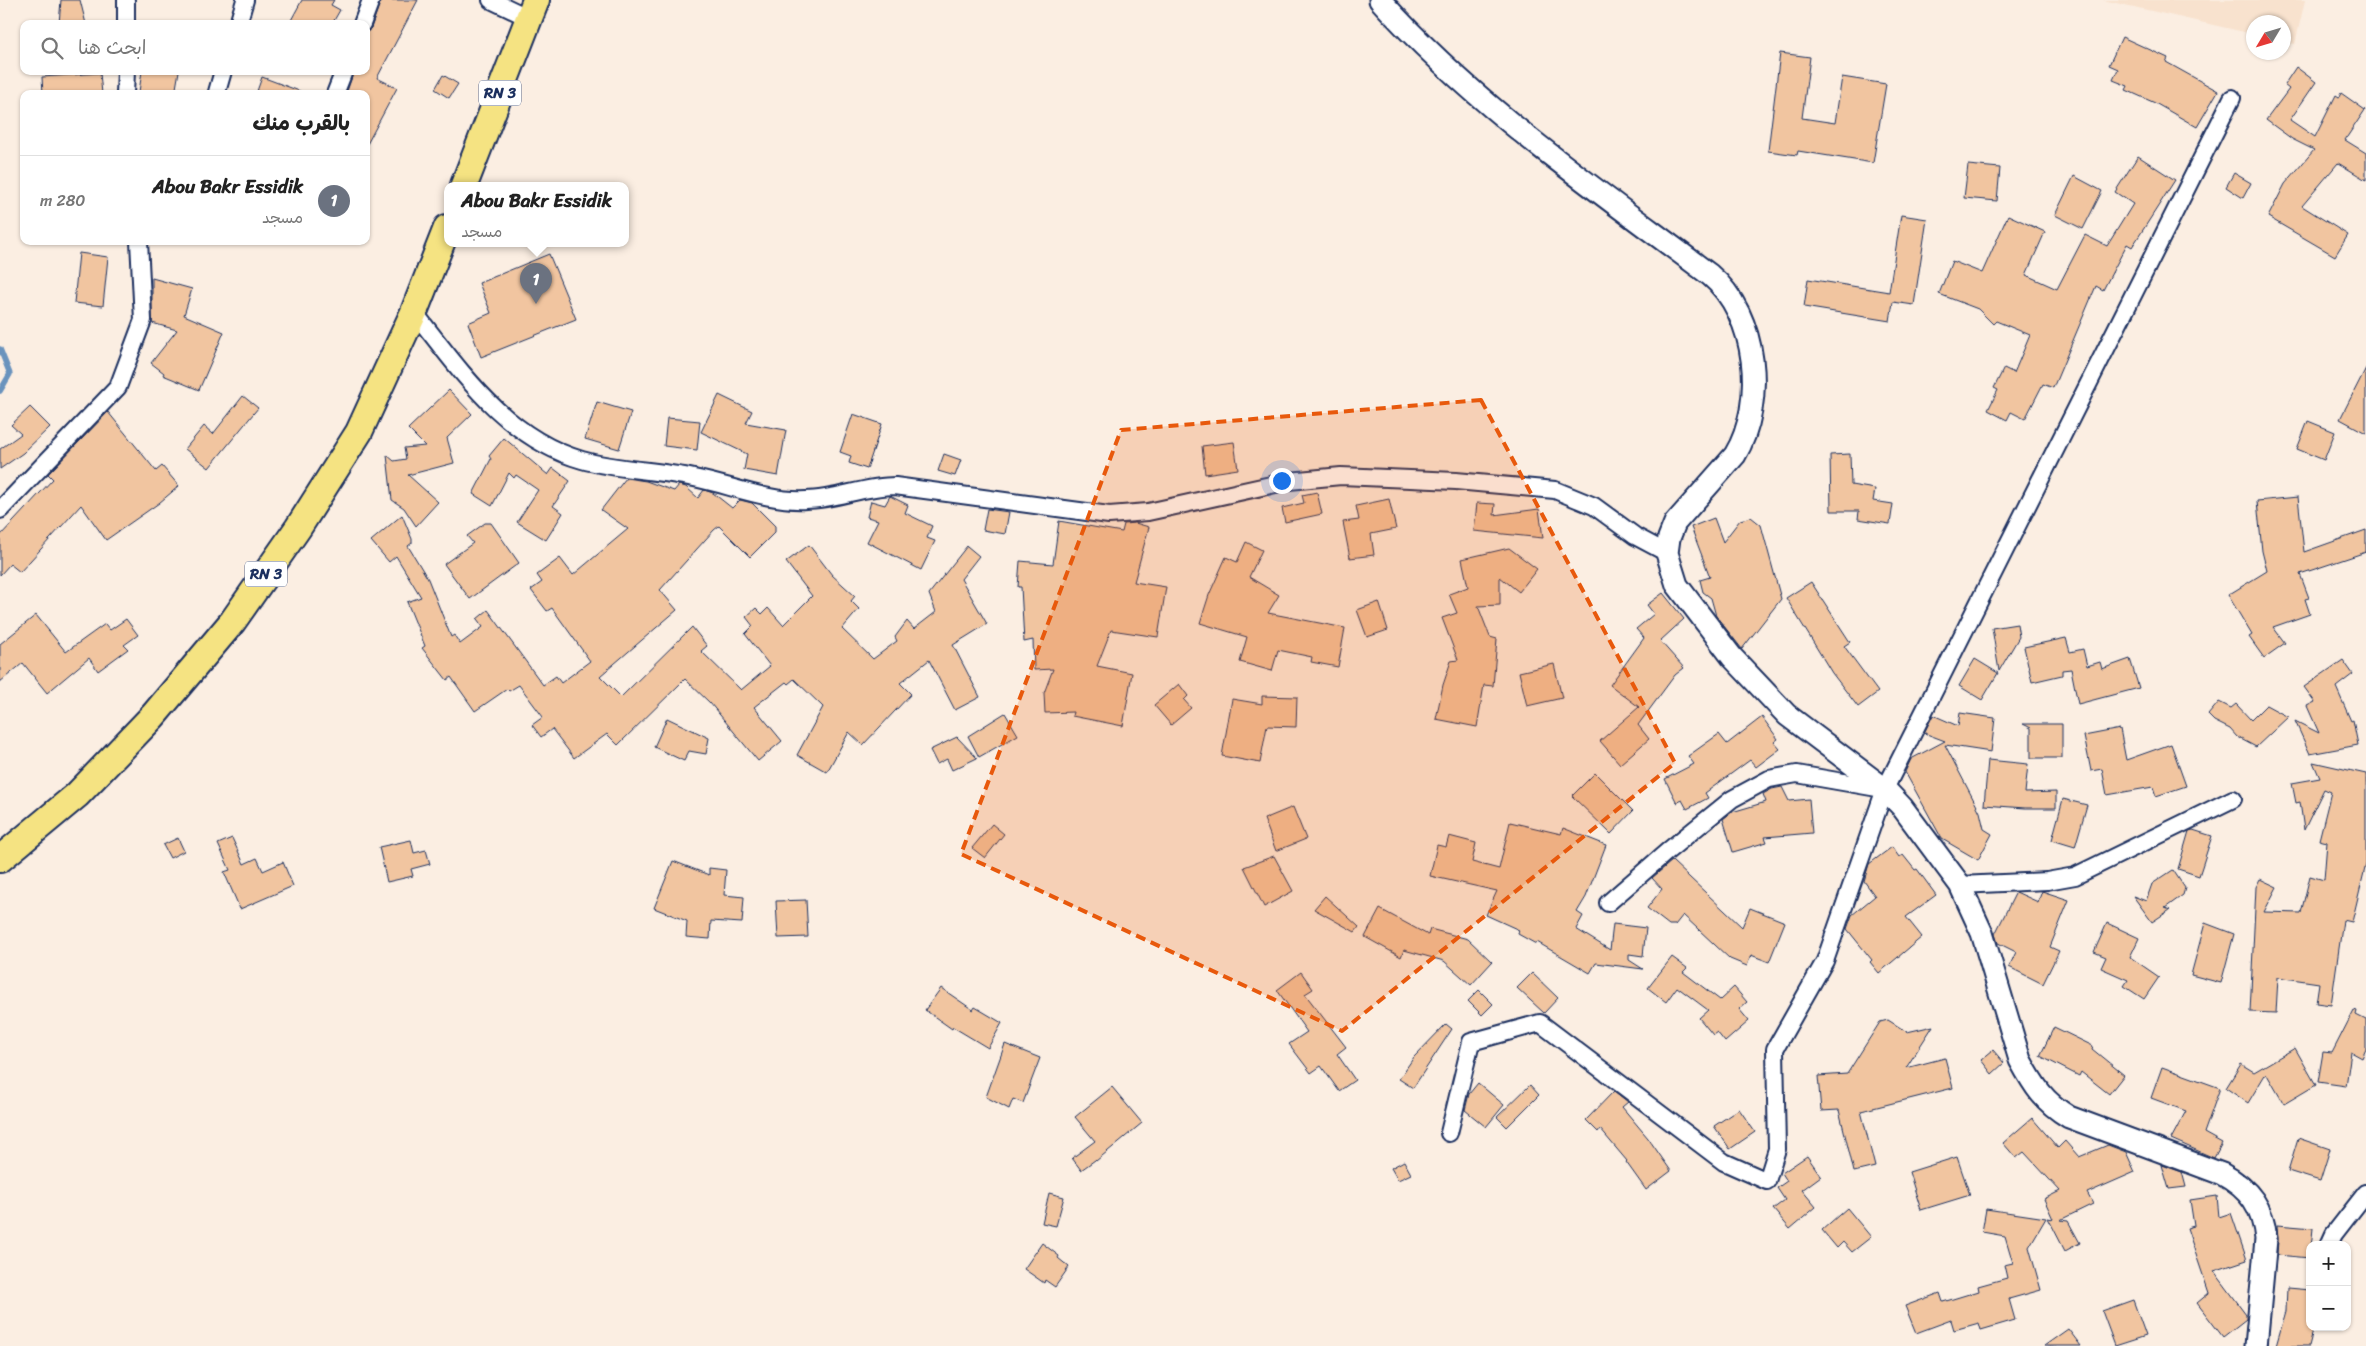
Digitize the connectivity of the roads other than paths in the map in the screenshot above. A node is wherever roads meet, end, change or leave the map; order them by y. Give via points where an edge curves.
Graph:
1 (126, 0) edge
2 (245, 0) edge
3 (371, 0) edge
4 (491, 0) edge
5 (1380, 0) edge
6 (532, 9) edge
7 (126, 20) edge
8 (239, 20) edge
9 (364, 20) edge
10 (126, 75) edge
11 (222, 75) edge
12 (342, 75) edge
13 (125, 90) edge
14 (218, 90) edge
15 (337, 90) edge
16 (2232, 98) dead end
17 (465, 182) edge
18 (444, 236) edge
19 (139, 245) edge
20 (414, 312) junction
21 (0, 510) edge
22 (1667, 553) junction
23 (1885, 789) junction
24 (2233, 800) dead end
25 (0, 859) edge
26 (1960, 885) junction
27 (1608, 903) dead end
28 (1449, 1133) dead end
29 (2366, 1193) edge
30 (2331, 1241) edge
31 (2256, 1346) edge

1 - 7 street
2 - 8 street
3 - 9 street
4 - 6 street
5 - 22 street via 1461,80 1523,133 1710,275 1738,308 1747,335 1753,372 1748,428 1735,455 1675,523 1668,538
6 - 17 main road, RN 3
10 - 13 street
11 - 14 street
12 - 15 street
16 - 23 street
18 - 20 main road, RN 3
19 - 21 street via 143,320 118,387
20 - 22 street via 487,402 515,427 582,460 694,478 804,501 895,486 1089,513 1128,514 1288,481 1341,476 1456,481 1555,490 1594,506 1635,536
20 - 25 main road, RN 3 via 359,432 233,621 153,716 77,795
22 - 23 street via 1677,586 1751,678 1812,736
23 - 26 street via 1908,814
23 - 27 street via 1797,774 1769,779 1732,800
23 - 28 street via 1825,961 1775,1049 1777,1149 1767,1181 1724,1162 1540,1023 1472,1042
24 - 26 street via 2075,876 2046,881
26 - 31 street via 1982,934 2020,1060 2030,1079 2053,1107 2069,1117 2222,1174 2249,1193 2258,1207 2266,1239
29 - 30 street

